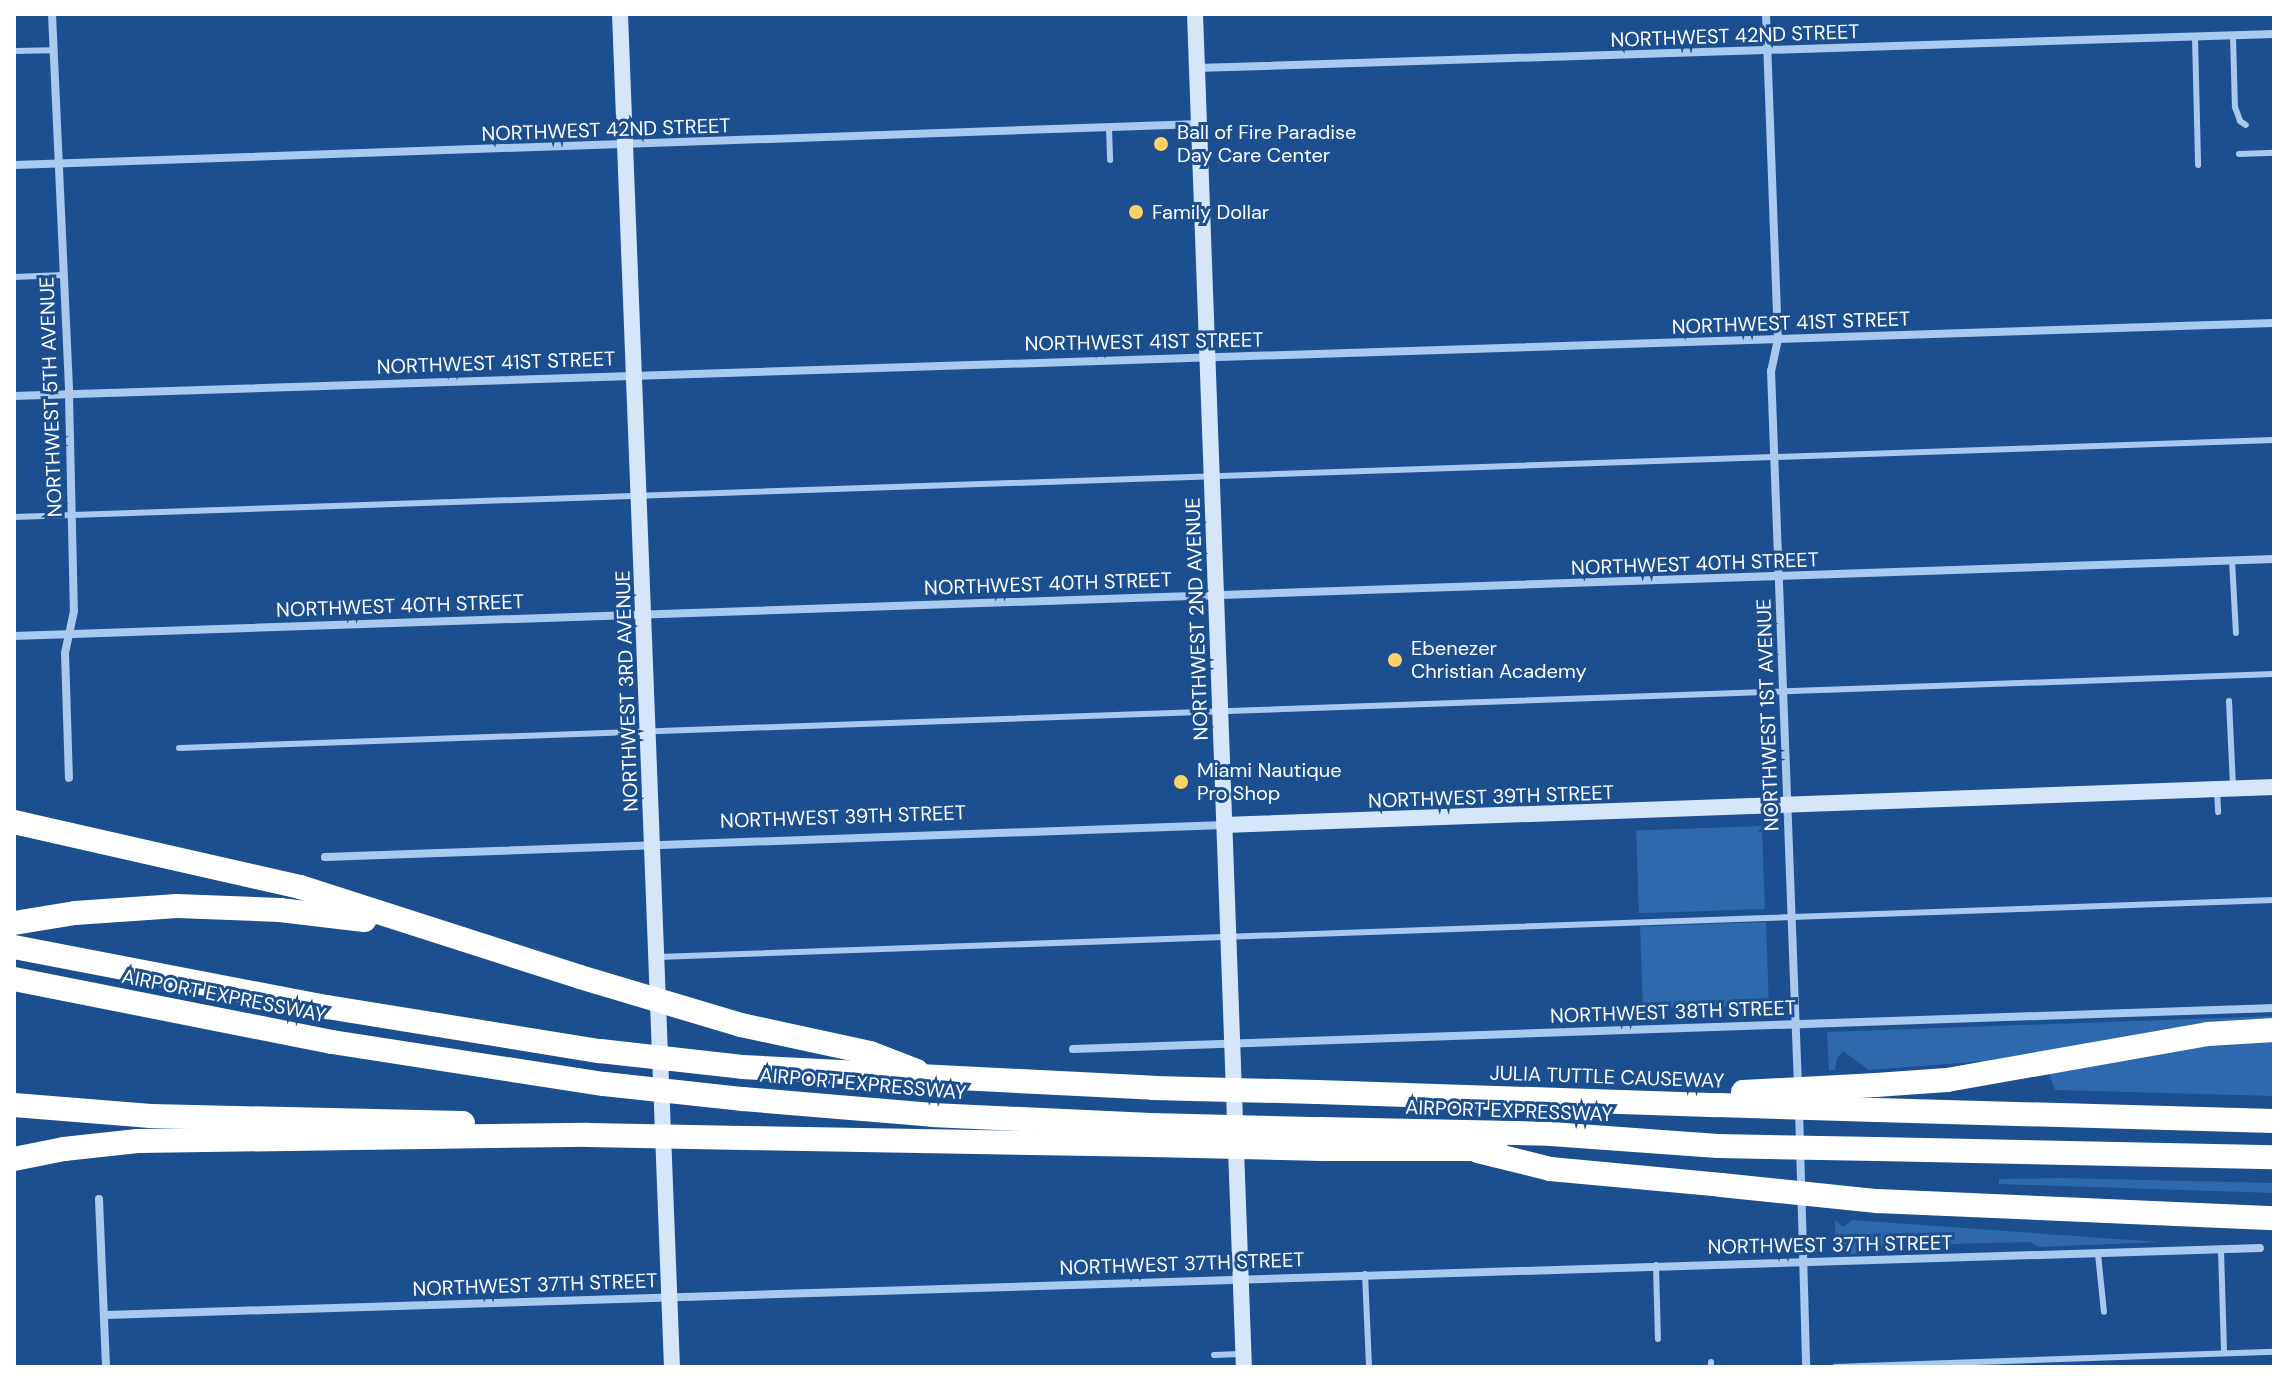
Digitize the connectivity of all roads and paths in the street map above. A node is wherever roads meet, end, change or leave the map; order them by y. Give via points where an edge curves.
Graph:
1 (52, 14) edge
2 (620, 14) edge
3 (1195, 14) edge
4 (1766, 14) edge
5 (2274, 34) edge
6 (2233, 37) junction
7 (2195, 38) junction
8 (53, 50) junction
9 (14, 51) edge
10 (1767, 52) junction
11 (1197, 68) junction
12 (1199, 124) junction
13 (2246, 125) dead end
14 (1109, 128) junction
15 (625, 146) junction
16 (2274, 153) edge
17 (2239, 154) dead end
18 (1110, 160) dead end
19 (57, 164) junction
20 (14, 165) edge
21 (2198, 165) dead end
22 (63, 275) junction
23 (14, 277) edge
24 (2274, 323) edge
25 (1778, 339) junction
26 (1207, 356) junction
27 (635, 374) junction
28 (69, 395) junction
29 (14, 396) edge
30 (2274, 440) edge
31 (1774, 457) junction
32 (1211, 477) junction
33 (640, 496) junction
34 (72, 516) junction
35 (14, 517) edge
36 (2274, 559) edge
37 (2232, 560) junction
38 (1778, 577) junction
39 (1215, 594) junction
40 (644, 613) junction
41 (2236, 633) dead end
42 (69, 634) junction
43 (14, 636) edge
44 (2274, 674) edge
45 (1783, 692) junction
46 (2229, 701) dead end
47 (1220, 711) junction
48 (649, 731) junction
49 (179, 748) dead end
50 (69, 778) dead end
51 (2274, 787) edge
52 (2225, 789) junction
53 (1788, 806) junction
54 (2218, 812) dead end
55 (14, 822) edge
56 (1224, 825) junction
57 (653, 843) junction
58 (325, 857) dead end
59 (2274, 900) edge
60 (1791, 917) junction
61 (14, 923) edge
62 (418, 927) junction
63 (1229, 939) junction
64 (14, 947) edge
65 (658, 957) junction
66 (14, 979) edge
67 (2274, 1008) edge
68 (1795, 1023) junction
69 (2274, 1030) edge
70 (1232, 1046) junction
71 (1073, 1049) dead end
72 (937, 1079) junction
73 (1718, 1099) junction
74 (14, 1105) edge
75 (2274, 1121) edge
76 (588, 1135) junction
77 (1152, 1135) junction
78 (1322, 1139) junction
79 (1718, 1146) junction
80 (1468, 1149) junction
81 (2274, 1157) edge
82 (14, 1159) edge
83 (99, 1199) dead end
84 (2274, 1218) edge
85 (2260, 1248) dead end
86 (2221, 1250) junction
87 (2098, 1254) junction
88 (1805, 1262) junction
89 (1656, 1265) junction
90 (1365, 1274) junction
91 (1241, 1278) junction
92 (669, 1297) junction
93 (2104, 1312) dead end
94 (106, 1315) junction
95 (1658, 1339) dead end
96 (2274, 1352) edge
97 (2224, 1353) junction
98 (1214, 1355) dead end
99 (1244, 1361) edge
100 (106, 1367) edge
101 (672, 1367) edge
102 (1369, 1367) edge
103 (1806, 1367) edge
104 (1835, 1367) edge

1 - 8 street, NORTHWEST 5TH AVENUE
2 - 15 street, NORTHWEST 3RD AVENUE
3 - 11 street, NORTHWEST 2ND AVENUE
4 - 10 street, NORTHWEST 1ST AVENUE
5 - 6 street, NORTHWEST 42ND STREET
6 - 7 street, NORTHWEST 42ND STREET
6 - 13 lane via 2235,107
7 - 10 street, NORTHWEST 42ND STREET
7 - 21 lane
8 - 9 lane
8 - 19 street, NORTHWEST 5TH AVENUE
10 - 11 street, NORTHWEST 42ND STREET
10 - 25 street, NORTHWEST 1ST AVENUE
11 - 12 street, NORTHWEST 2ND AVENUE
12 - 14 street, NORTHWEST 42ND STREET
12 - 26 street, NORTHWEST 2ND AVENUE
14 - 15 street, NORTHWEST 42ND STREET
14 - 18 lane
15 - 19 street, NORTHWEST 42ND STREET
15 - 27 street, NORTHWEST 3RD AVENUE
16 - 17 lane
19 - 20 street, NORTHWEST 42ND STREET
19 - 22 street, NORTHWEST 5TH AVENUE
22 - 23 lane
22 - 28 street, NORTHWEST 5TH AVENUE
24 - 25 street, NORTHWEST 41ST STREET
25 - 26 street, NORTHWEST 41ST STREET
25 - 31 street, NORTHWEST 1ST AVENUE via 1771,371
26 - 27 street, NORTHWEST 41ST STREET
26 - 32 street, NORTHWEST 2ND AVENUE
27 - 28 street, NORTHWEST 41ST STREET
27 - 33 street, NORTHWEST 3RD AVENUE
28 - 29 street, NORTHWEST 41ST STREET
28 - 34 street, NORTHWEST 5TH AVENUE
30 - 31 lane
31 - 32 lane
31 - 38 street, NORTHWEST 1ST AVENUE
32 - 33 lane
32 - 39 street, NORTHWEST 2ND AVENUE
33 - 34 lane
33 - 40 street, NORTHWEST 3RD AVENUE
34 - 35 lane
34 - 42 street, NORTHWEST 5TH AVENUE via 74,611
36 - 37 street, NORTHWEST 40TH STREET
37 - 38 street, NORTHWEST 40TH STREET
37 - 41 lane
38 - 39 street, NORTHWEST 40TH STREET
38 - 45 street, NORTHWEST 1ST AVENUE
39 - 40 street, NORTHWEST 40TH STREET
39 - 47 street, NORTHWEST 2ND AVENUE
40 - 42 street, NORTHWEST 40TH STREET
40 - 48 street, NORTHWEST 3RD AVENUE
42 - 43 street, NORTHWEST 40TH STREET
42 - 50 street, NORTHWEST 5TH AVENUE
44 - 45 lane
45 - 47 lane
45 - 53 street, NORTHWEST 1ST AVENUE
46 - 52 lane
47 - 48 lane
47 - 56 street, NORTHWEST 2ND AVENUE
48 - 49 lane
48 - 57 street, NORTHWEST 3RD AVENUE
51 - 52 street, NORTHWEST 39TH STREET
52 - 53 street, NORTHWEST 39TH STREET
52 - 54 lane
53 - 56 street, NORTHWEST 39TH STREET
53 - 60 street, NORTHWEST 1ST AVENUE
55 - 62 highway via 300,887
56 - 57 street, NORTHWEST 39TH STREET
56 - 63 street, NORTHWEST 2ND AVENUE
57 - 58 street, NORTHWEST 39TH STREET
57 - 65 street, NORTHWEST 3RD AVENUE
59 - 60 lane
60 - 63 lane
60 - 68 street, NORTHWEST 1ST AVENUE
61 - 62 highway via 126,908 280,910
62 - 72 highway, bridge via 741,1025 870,1053
63 - 65 lane
63 - 70 street, NORTHWEST 2ND AVENUE
64 - 72 highway, AIRPORT EXPRESSWAY, bridge via 389,1018 600,1051 742,1067
65 - 92 street, NORTHWEST 3RD AVENUE
66 - 77 highway, AIRPORT EXPRESSWAY, bridge via 332,1042 604,1084
67 - 68 street, NORTHWEST 38TH STREET
68 - 70 street, NORTHWEST 38TH STREET
68 - 88 street, NORTHWEST 1ST AVENUE
69 - 73 highway, bridge via 2208,1034 1947,1080
70 - 71 street, NORTHWEST 38TH STREET
70 - 91 street, NORTHWEST 2ND AVENUE
72 - 73 highway, JULIA TUTTLE CAUSEWAY, bridge
73 - 75 highway, JULIA TUTTLE CAUSEWAY, bridge via 1876,1110
74 - 76 highway via 151,1116 499,1124
76 - 77 highway, bridge
76 - 82 highway via 138,1141
77 - 78 highway, bridge
78 - 79 highway, AIRPORT EXPRESSWAY via 1551,1134
78 - 80 highway
79 - 80 highway
79 - 81 highway, bridge
80 - 84 highway, bridge via 1550,1169 1877,1201
83 - 94 street
85 - 86 street, NORTHWEST 37TH STREET
86 - 87 street, NORTHWEST 37TH STREET
86 - 97 lane
87 - 88 street, NORTHWEST 37TH STREET
87 - 93 lane
88 - 89 street, NORTHWEST 37TH STREET
88 - 103 street, NORTHWEST 1ST AVENUE
89 - 90 street, NORTHWEST 37TH STREET
89 - 95 lane
90 - 91 street, NORTHWEST 37TH STREET
90 - 102 lane
91 - 92 street, NORTHWEST 37TH STREET
91 - 99 street, NORTHWEST 2ND AVENUE
92 - 94 street, NORTHWEST 37TH STREET
92 - 101 street, NORTHWEST 3RD AVENUE
94 - 100 street
96 - 97 lane
97 - 104 lane
98 - 99 lane

